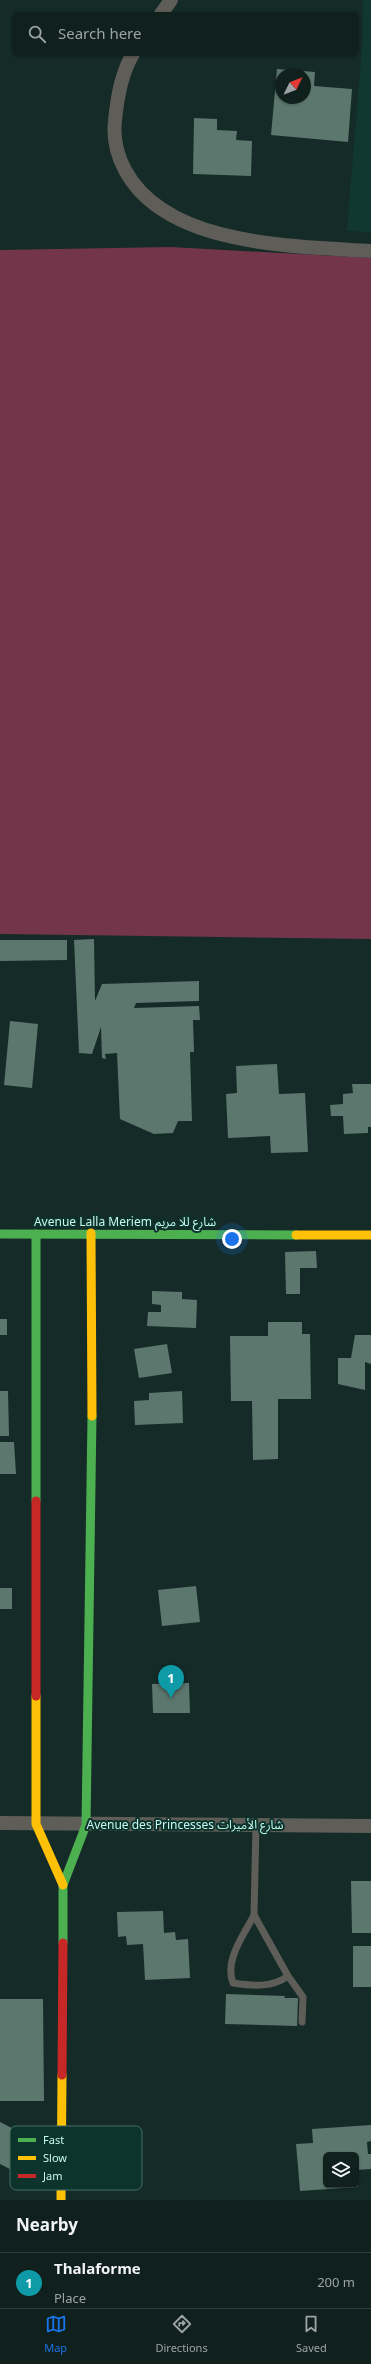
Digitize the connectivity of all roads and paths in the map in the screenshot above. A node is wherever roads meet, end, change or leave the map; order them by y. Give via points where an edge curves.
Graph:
1 (132, 56) edge
2 (371, 251) edge
3 (91, 1233) junction
4 (0, 1234) edge
5 (36, 1234) junction
6 (371, 1235) edge
7 (0, 1823) edge
8 (36, 1824) junction
9 (86, 1825) junction
10 (256, 1825) junction
11 (371, 1826) edge
12 (63, 1886) junction
13 (254, 1915) junction
14 (288, 1976) junction
15 (302, 2022) dead end
16 (61, 2126) edge
17 (61, 2190) edge
18 (61, 2200) edge

1 - 2 street via 122,81 117,104 114,129 116,145 120,161 130,179 151,204 190,225 226,235 281,244
3 - 5 street, Avenue Lalla Meriem شارع للا مريم
3 - 6 street, Avenue Lalla Meriem شارع للا مريم
3 - 9 street via 92,1441
4 - 5 street, Avenue Lalla Meriem شارع للا مريم
5 - 8 street
7 - 8 street, Avenue des Princesses شارع الأميرات
8 - 9 street, Avenue des Princesses شارع الأميرات
8 - 12 street
9 - 10 street, Avenue des Princesses شارع الأميرات
9 - 12 street
10 - 11 street, Avenue des Princesses شارع الأميرات
10 - 13 lane
12 - 16 street
13 - 14 lane
13 - 14 lane via 233,1957 229,1972 233,1983 252,1986 272,1984
14 - 15 lane via 303,1997
17 - 18 street

